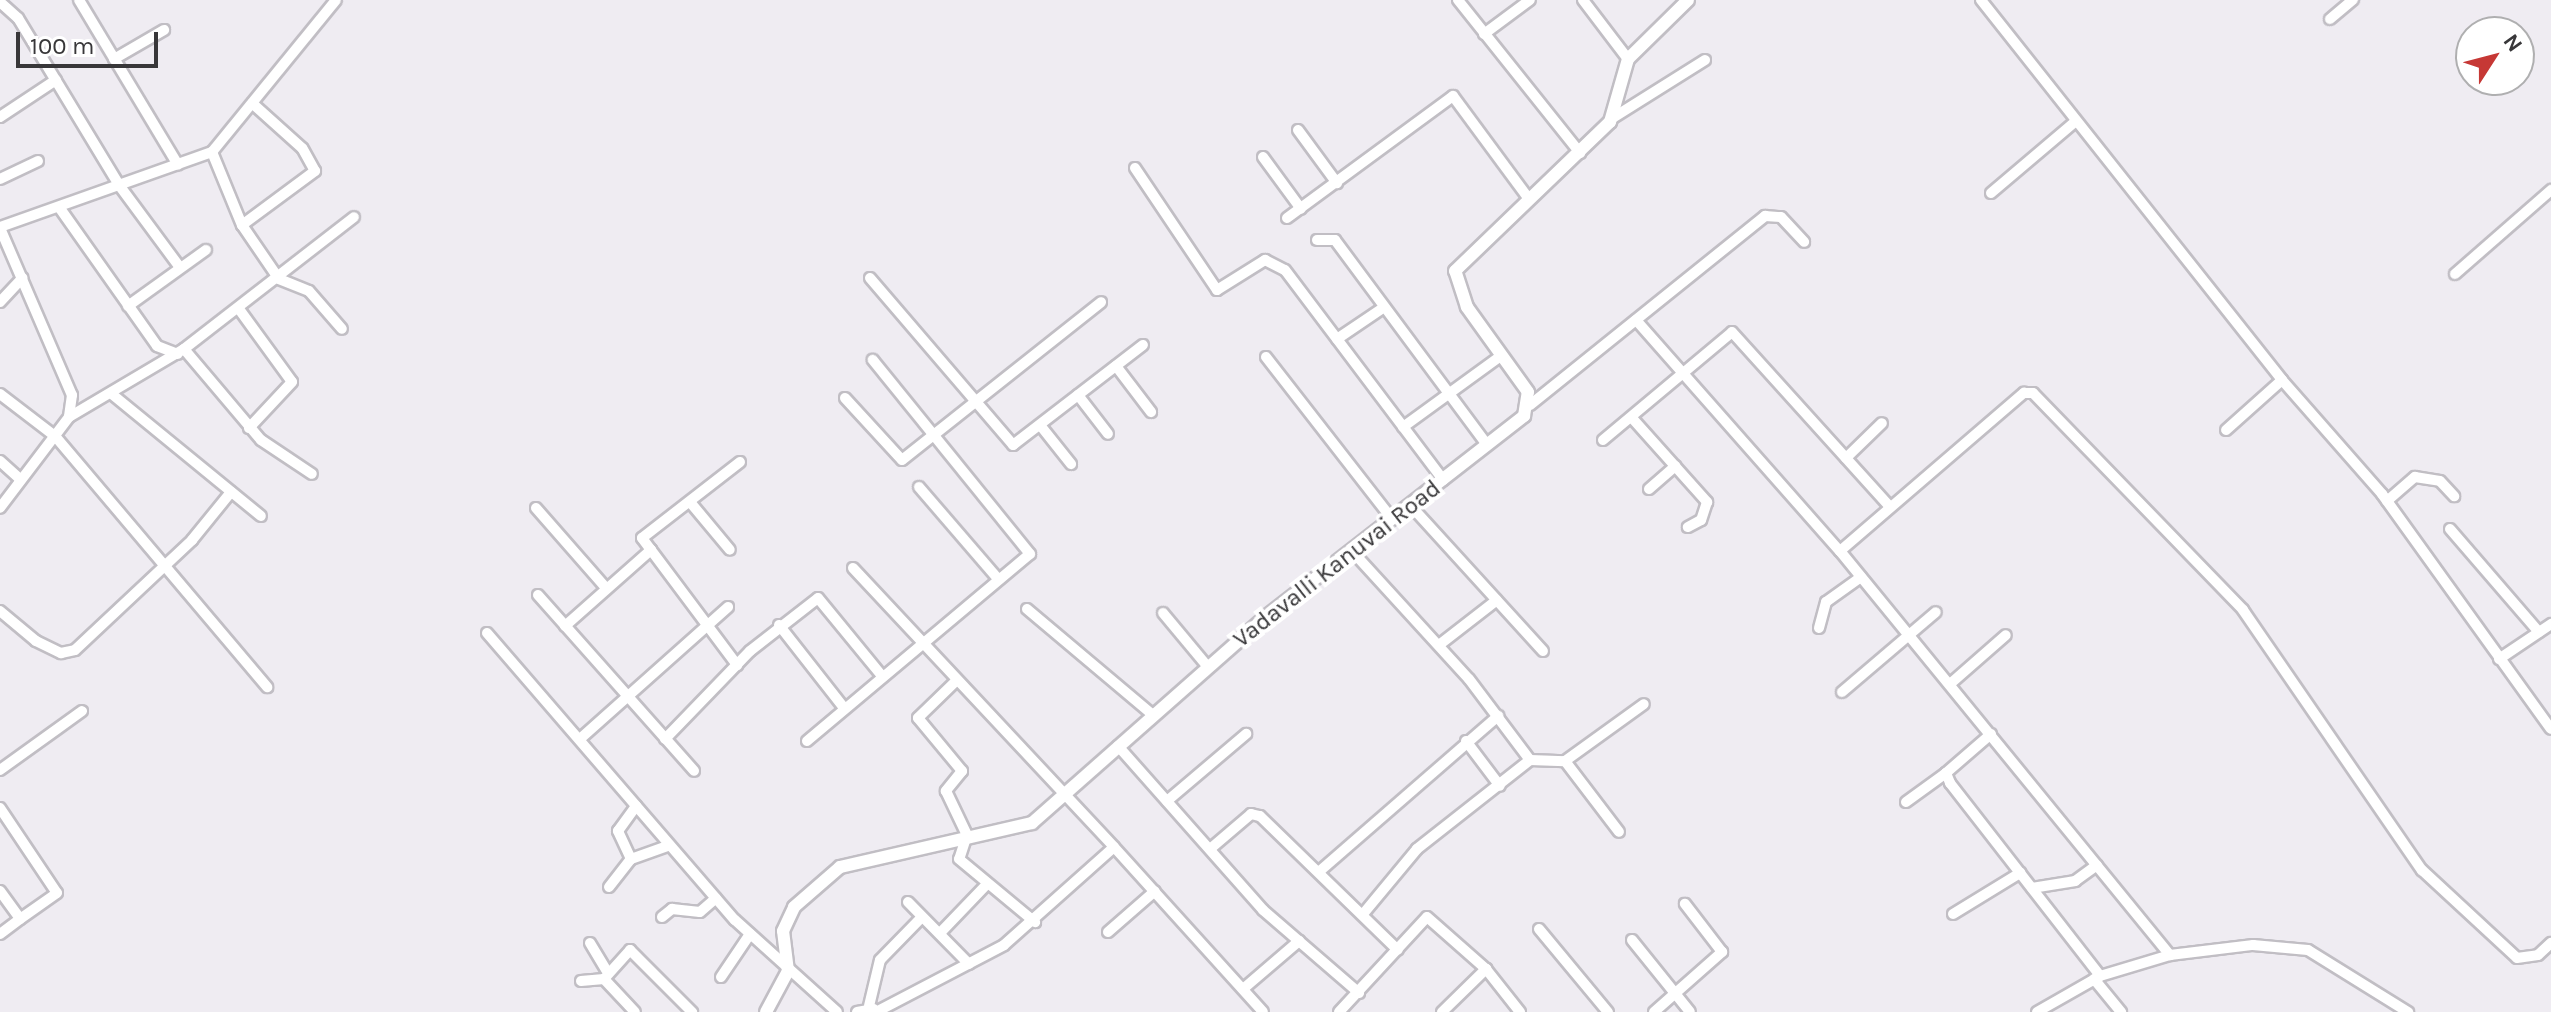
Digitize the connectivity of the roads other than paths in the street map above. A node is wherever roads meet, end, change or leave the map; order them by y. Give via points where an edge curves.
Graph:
1 (79, 0) edge
2 (336, 0) edge
3 (1458, 0) edge
4 (1530, 0) edge
5 (1583, 0) edge
6 (1688, 0) edge
7 (1981, 0) edge
8 (2353, 0) edge
9 (0, 2) edge
10 (2330, 19) dead end
11 (164, 30) dead end
12 (1484, 34) junction
13 (114, 59) junction
14 (1628, 59) junction
15 (1705, 60) dead end
16 (56, 80) junction
17 (252, 103) junction
18 (0, 117) edge
19 (1611, 119) junction
20 (2076, 121) junction
21 (1298, 130) dead end
22 (212, 152) junction
23 (1580, 153) junction
24 (1263, 157) dead end
25 (38, 161) dead end
26 (178, 165) junction
27 (1135, 168) dead end
28 (0, 179) edge
29 (1337, 183) junction
30 (119, 185) junction
31 (2551, 190) edge
32 (1991, 193) dead end
33 (1529, 199) junction
34 (59, 207) junction
35 (1301, 209) junction
36 (354, 217) dead end
37 (1287, 218) dead end
38 (242, 225) junction
39 (0, 228) edge
40 (1317, 240) dead end
41 (1804, 242) dead end
42 (206, 250) dead end
43 (179, 266) junction
44 (2455, 274) dead end
45 (22, 278) junction
46 (870, 278) dead end
47 (279, 279) junction
48 (0, 302) edge
49 (1101, 302) dead end
50 (128, 306) junction
51 (239, 309) junction
52 (1380, 310) junction
53 (1636, 320) junction
54 (342, 329) dead end
55 (1337, 339) junction
56 (1143, 345) dead end
57 (181, 351) junction
58 (1502, 355) junction
59 (1266, 357) dead end
60 (873, 360) dead end
61 (1116, 366) junction
62 (1683, 373) junction
63 (2282, 380) junction
64 (0, 394) edge
65 (1447, 394) junction
66 (113, 395) junction
67 (1078, 395) junction
68 (845, 398) dead end
69 (978, 403) junction
70 (1530, 405) junction
71 (1151, 412) dead end
72 (69, 417) junction
73 (1632, 418) junction
74 (1882, 423) dead end
75 (1040, 425) junction
76 (1403, 427) junction
77 (249, 428) junction
78 (2226, 430) dead end
79 (1108, 434) dead end
80 (55, 436) junction
81 (935, 437) junction
82 (1603, 440) dead end
83 (1487, 445) junction
84 (1846, 458) junction
85 (0, 461) edge
86 (740, 462) dead end
87 (1071, 464) dead end
88 (1675, 466) junction
89 (312, 474) dead end
90 (21, 480) junction
91 (1443, 480) junction
92 (919, 487) dead end
93 (1649, 489) dead end
94 (231, 492) junction
95 (2454, 496) dead end
96 (2387, 501) junction
97 (690, 502) junction
98 (1411, 506) junction
99 (1889, 506) junction
100 (0, 508) edge
101 (536, 508) dead end
102 (261, 516) dead end
103 (1392, 519) junction
104 (1688, 527) dead end
105 (2450, 529) dead end
106 (651, 550) junction
107 (730, 550) dead end
108 (1352, 551) junction
109 (1840, 551) junction
110 (165, 566) junction
111 (853, 568) dead end
112 (1861, 577) junction
113 (998, 579) junction
114 (606, 588) junction
115 (538, 595) dead end
116 (1497, 600) junction
117 (728, 607) dead end
118 (1027, 609) dead end
119 (0, 611) edge
120 (1936, 612) dead end
121 (1163, 613) dead end
122 (706, 622) junction
123 (2551, 624) edge
124 (779, 625) junction
125 (565, 626) junction
126 (1819, 628) dead end
127 (2539, 632) junction
128 (487, 633) dead end
129 (2006, 635) dead end
130 (1910, 636) junction
131 (922, 644) junction
132 (1439, 645) junction
133 (1543, 651) dead end
134 (2499, 659) junction
135 (737, 665) junction
136 (1208, 667) junction
137 (883, 677) junction
138 (956, 681) junction
139 (1950, 684) junction
140 (267, 687) dead end
141 (1842, 692) dead end
142 (629, 698) junction
143 (1644, 704) dead end
144 (844, 708) junction
145 (82, 711) dead end
146 (1153, 715) junction
147 (1498, 716) junction
148 (2551, 729) edge
149 (1246, 734) dead end
150 (1991, 734) junction
151 (581, 738) junction
152 (665, 739) junction
153 (807, 741) dead end
154 (1466, 741) junction
155 (1118, 746) junction
156 (1530, 760) junction
157 (1565, 761) junction
158 (0, 770) edge
159 (694, 771) dead end
160 (1946, 773) junction
161 (1500, 786) junction
162 (1064, 794) junction
163 (1167, 801) junction
164 (1906, 802) dead end
165 (636, 806) junction
166 (0, 808) edge
167 (1619, 832) dead end
168 (967, 835) junction
169 (670, 845) junction
170 (1114, 847) junction
171 (1210, 849) junction
172 (631, 859) junction
173 (2097, 865) junction
174 (1321, 870) junction
175 (2020, 873) junction
176 (987, 884) junction
177 (609, 887) dead end
178 (2032, 888) junction
179 (0, 891) edge
180 (1155, 891) junction
181 (716, 898) junction
182 (908, 902) dead end
183 (1685, 904) dead end
184 (1363, 914) junction
185 (1953, 914) dead end
186 (662, 917) dead end
187 (921, 918) junction
188 (20, 919) junction
189 (1035, 922) junction
190 (1539, 929) dead end
191 (941, 932) junction
192 (1108, 932) dead end
193 (0, 934) edge
194 (750, 934) junction
195 (1632, 940) dead end
196 (1299, 941) junction
197 (590, 943) dead end
198 (2551, 943) edge
199 (1398, 950) junction
200 (2170, 955) junction
201 (969, 964) junction
202 (1486, 969) junction
203 (788, 971) junction
204 (605, 974) junction
205 (721, 977) dead end
206 (2097, 977) junction
207 (581, 981) dead end
208 (1243, 989) junction
209 (1359, 993) junction
210 (1676, 994) junction
211 (2393, 1008) edge
212 (875, 1010) edge
213 (1444, 1011) edge
214 (635, 1012) edge
215 (692, 1012) edge
216 (766, 1012) edge
217 (837, 1012) edge
218 (857, 1012) edge
219 (1263, 1012) edge
220 (1339, 1012) edge
221 (1520, 1012) edge
222 (1608, 1012) edge
223 (1654, 1012) edge
224 (1690, 1012) edge
225 (2037, 1012) edge
226 (2121, 1012) edge
227 (2408, 1012) edge

1 - 13 street
2 - 17 street
3 - 12 street
4 - 12 street
5 - 14 street
6 - 14 street
7 - 20 street
8 - 10 street
9 - 16 street
11 - 13 street
12 - 23 street
13 - 26 street
14 - 19 street
15 - 19 street
16 - 18 street
16 - 30 street
17 - 22 street
17 - 38 street via 302,148 315,171
19 - 23 street
20 - 32 street
20 - 63 street
21 - 29 street
22 - 26 street
22 - 38 street
23 - 33 street
24 - 35 street
25 - 28 street
26 - 30 street
27 - 55 street via 1217,290 1265,260 1285,270
29 - 33 street via 1453,96
29 - 35 street
30 - 34 street
30 - 43 street
31 - 44 street
33 - 58 street via 1455,271 1467,307
34 - 39 street
34 - 50 street
35 - 37 street
36 - 47 street
38 - 47 street
39 - 45 street
40 - 52 street via 1335,240
41 - 53 street via 1781,217 1765,216
42 - 43 street
43 - 50 street
45 - 48 street
45 - 72 street via 72,395
46 - 69 street
47 - 51 street
47 - 54 street via 309,291
49 - 69 street
50 - 57 street via 157,346
51 - 57 street
51 - 77 street via 292,382
52 - 55 street
52 - 65 street
53 - 62 street
53 - 70 street
55 - 76 street
56 - 61 street
57 - 66 street
57 - 77 street
58 - 65 street
58 - 70 street
59 - 103 street
60 - 81 street
61 - 67 street
61 - 71 street
62 - 73 street
62 - 84 street via 1732,332
62 - 109 street
63 - 78 street
63 - 96 street
64 - 80 street
65 - 76 street
65 - 83 street
66 - 72 street
66 - 94 street
67 - 75 street
67 - 79 street
68 - 81 street via 895,461
69 - 75 street via 1013,445
69 - 81 street
70 - 83 street, Vadavalli Kanuvai Road
72 - 80 street
73 - 82 street
73 - 88 street
74 - 84 street
75 - 87 street
76 - 91 street
77 - 89 street
80 - 90 street
80 - 110 street
81 - 113 street via 1030,554
83 - 91 street, Vadavalli Kanuvai Road
84 - 99 street
85 - 90 street
86 - 97 street
88 - 93 street
88 - 104 street via 1707,502 1701,520
90 - 100 street
91 - 98 street, Vadavalli Kanuvai Road
92 - 113 street
94 - 102 street
94 - 110 street
95 - 96 street via 2440,481 2415,477
96 - 134 street
97 - 106 street via 642,538
97 - 107 street
98 - 103 street, Vadavalli Kanuvai Road
98 - 116 street
99 - 109 street
99 - 198 street via 2033,393 2243,610 2422,870 2517,958 2538,955
101 - 114 street
103 - 108 street, Vadavalli Kanuvai Road
105 - 127 street
106 - 114 street
106 - 122 street
108 - 132 street
108 - 136 street, Vadavalli Kanuvai Road
109 - 112 street
110 - 119 street via 75,650 61,653 36,641
110 - 140 street
111 - 131 street
112 - 126 street via 1826,602
112 - 130 street
113 - 131 street
114 - 125 street
115 - 125 street
116 - 132 street
116 - 133 street
117 - 122 street
118 - 146 street
120 - 130 street
121 - 136 street
122 - 135 street
122 - 142 street
123 - 127 street
124 - 135 street
124 - 137 street via 818,598
124 - 144 street
125 - 142 street
127 - 134 street
128 - 151 street
129 - 139 street
130 - 139 street
130 - 141 street
131 - 137 street
131 - 138 street
132 - 147 street
134 - 148 street
135 - 152 street
136 - 146 street, Vadavalli Kanuvai Road
137 - 144 street
138 - 162 street
138 - 168 street via 918,718 962,771 946,791
139 - 150 street
142 - 151 street
142 - 152 street
143 - 157 street
144 - 153 street
145 - 158 street
146 - 155 street, Vadavalli Kanuvai Road
147 - 154 street
147 - 156 street
149 - 163 street
150 - 160 street
150 - 173 street
151 - 165 street
152 - 159 street
154 - 161 street
154 - 174 street
155 - 162 street, Vadavalli Kanuvai Road
155 - 163 street
156 - 157 street
156 - 161 street
157 - 167 street
160 - 164 street
160 - 175 street
161 - 184 street via 1417,849
162 - 168 street, Vadavalli Kanuvai Road via 1032,823
162 - 170 street
163 - 171 street
165 - 169 street
165 - 172 street via 618,831
166 - 188 street via 57,893
168 - 176 street via 959,859
168 - 203 street, Vadavalli Kanuvai Road via 840,867 794,907 783,931
169 - 172 street
169 - 181 street
170 - 180 street
170 - 189 street
171 - 174 street via 1251,814 1260,816
171 - 196 street
172 - 177 street
173 - 178 street via 2075,881
173 - 200 street
174 - 184 street
175 - 178 street
175 - 185 street
176 - 189 street
176 - 191 street
178 - 206 street
179 - 188 street
180 - 192 street
180 - 208 street
181 - 186 street via 700,912 672,909
181 - 194 street
182 - 187 street
183 - 210 street via 1722,952
184 - 199 street
187 - 191 street
187 - 212 street via 880,960
188 - 193 street
189 - 201 street
190 - 222 street
191 - 201 street
194 - 203 street
194 - 205 street
195 - 210 street
196 - 208 street
196 - 209 street
197 - 204 street
199 - 202 street via 1427,917
199 - 209 street
200 - 206 street
200 - 211 street via 2253,945 2308,950
201 - 212 street
202 - 213 street
202 - 221 street
203 - 216 street
203 - 217 street
204 - 207 street
204 - 214 street
204 - 215 street via 630,950
206 - 225 street
206 - 226 street
208 - 219 street
209 - 220 street
210 - 223 street
210 - 224 street
211 - 227 street
212 - 218 street

